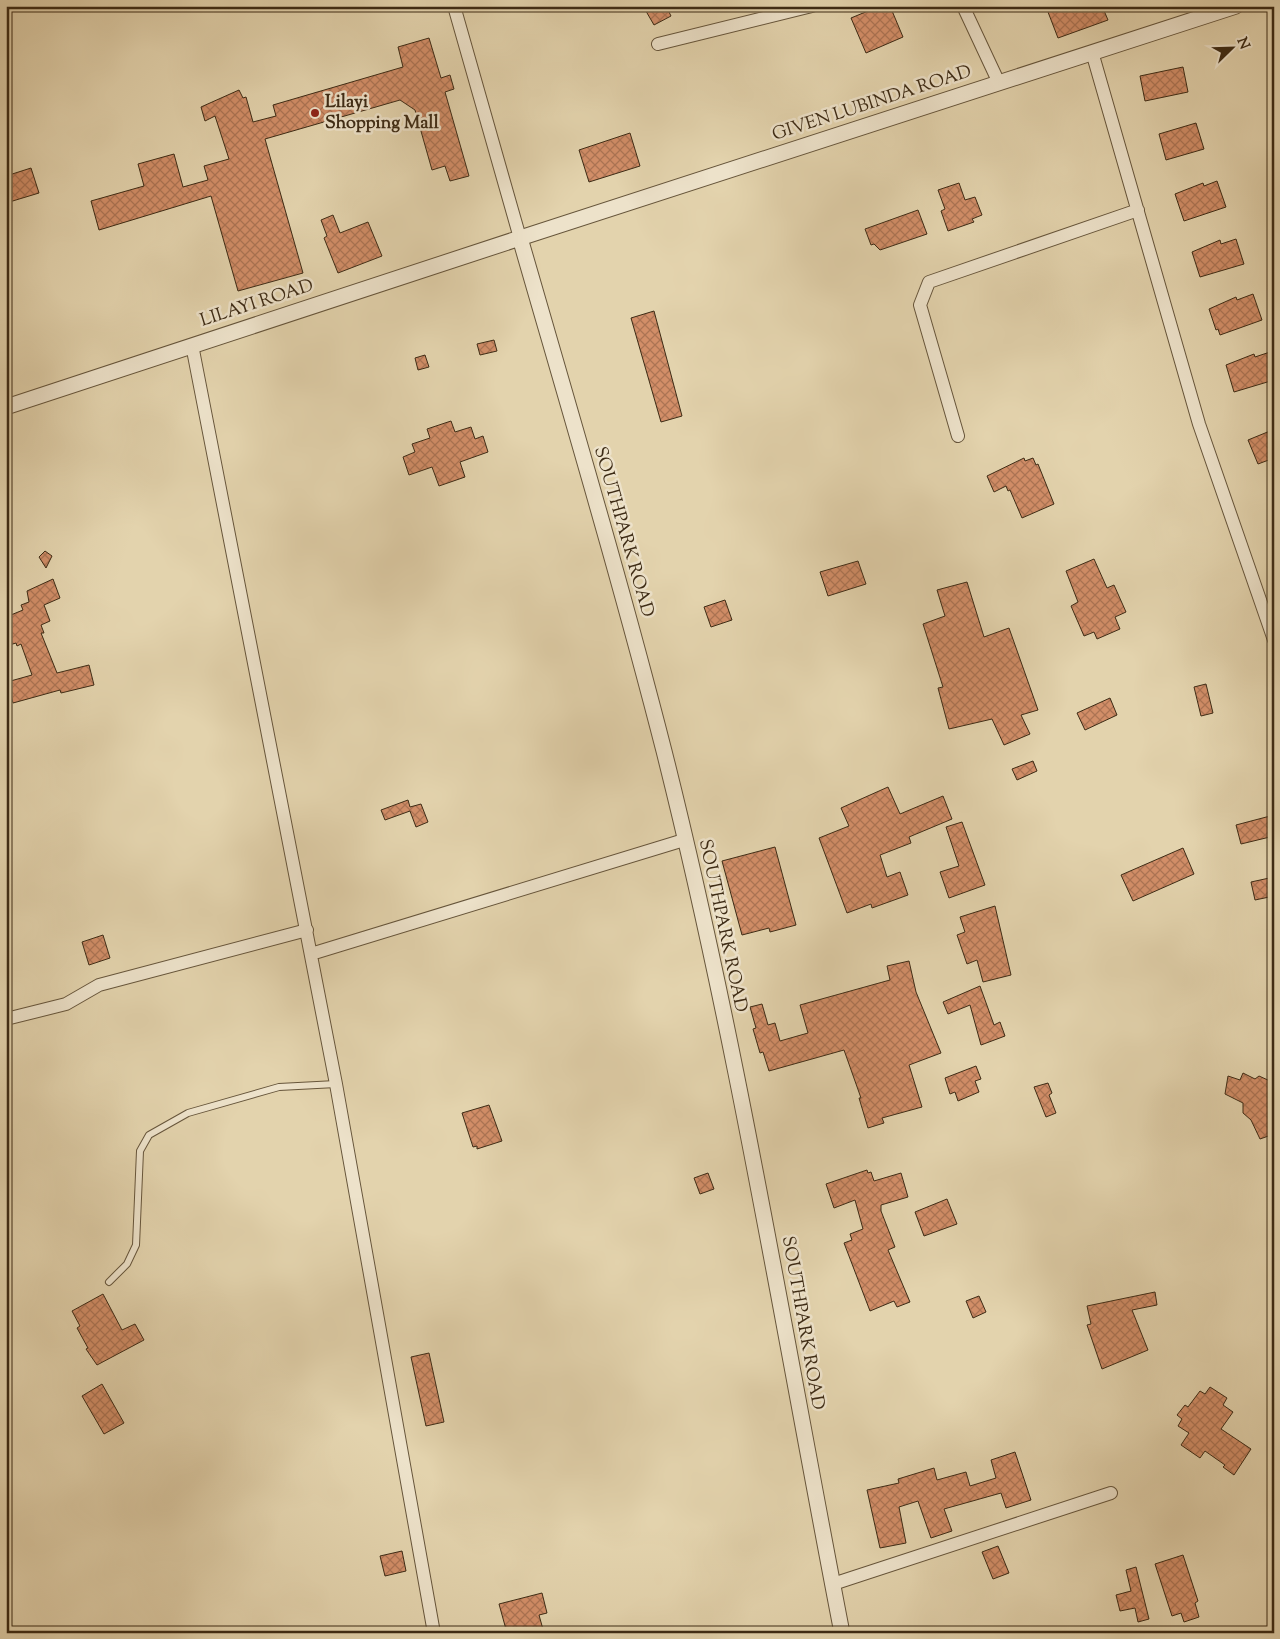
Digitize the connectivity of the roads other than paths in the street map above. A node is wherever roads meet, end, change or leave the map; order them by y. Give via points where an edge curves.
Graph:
1 (454, 6) edge
2 (812, 6) edge
3 (963, 6) edge
4 (1236, 6) edge
5 (658, 44) dead end
6 (1092, 52) junction
7 (999, 82) junction
8 (1138, 210) junction
9 (520, 238) junction
10 (192, 345) junction
11 (6, 407) edge
12 (958, 436) dead end
13 (1274, 640) edge
14 (684, 840) junction
15 (307, 930) junction
16 (311, 954) junction
17 (6, 1019) edge
18 (336, 1084) junction
19 (109, 1282) dead end
20 (1111, 1493) dead end
21 (833, 1584) junction
22 (434, 1633) edge
23 (842, 1633) edge

1 - 9 street
2 - 5 street
3 - 7 street
4 - 6 street, GIVEN LUBINDA ROAD
6 - 7 street, GIVEN LUBINDA ROAD
6 - 8 street
7 - 9 street, GIVEN LUBINDA ROAD
8 - 12 street via 929,282 920,305
8 - 13 street via 1199,424
9 - 10 street, LILAYI ROAD
9 - 14 street, SOUTHPARK ROAD via 654,713
10 - 11 street, LILAYI ROAD
10 - 15 street
14 - 16 street
14 - 21 street, SOUTHPARK ROAD via 757,1180
15 - 16 street
15 - 17 street via 99,985 66,1004
16 - 18 street
18 - 19 lane via 279,1088 188,1113 149,1135 140,1151 136,1245 127,1264
18 - 22 street
20 - 21 street
21 - 23 street, SOUTHPARK ROAD

